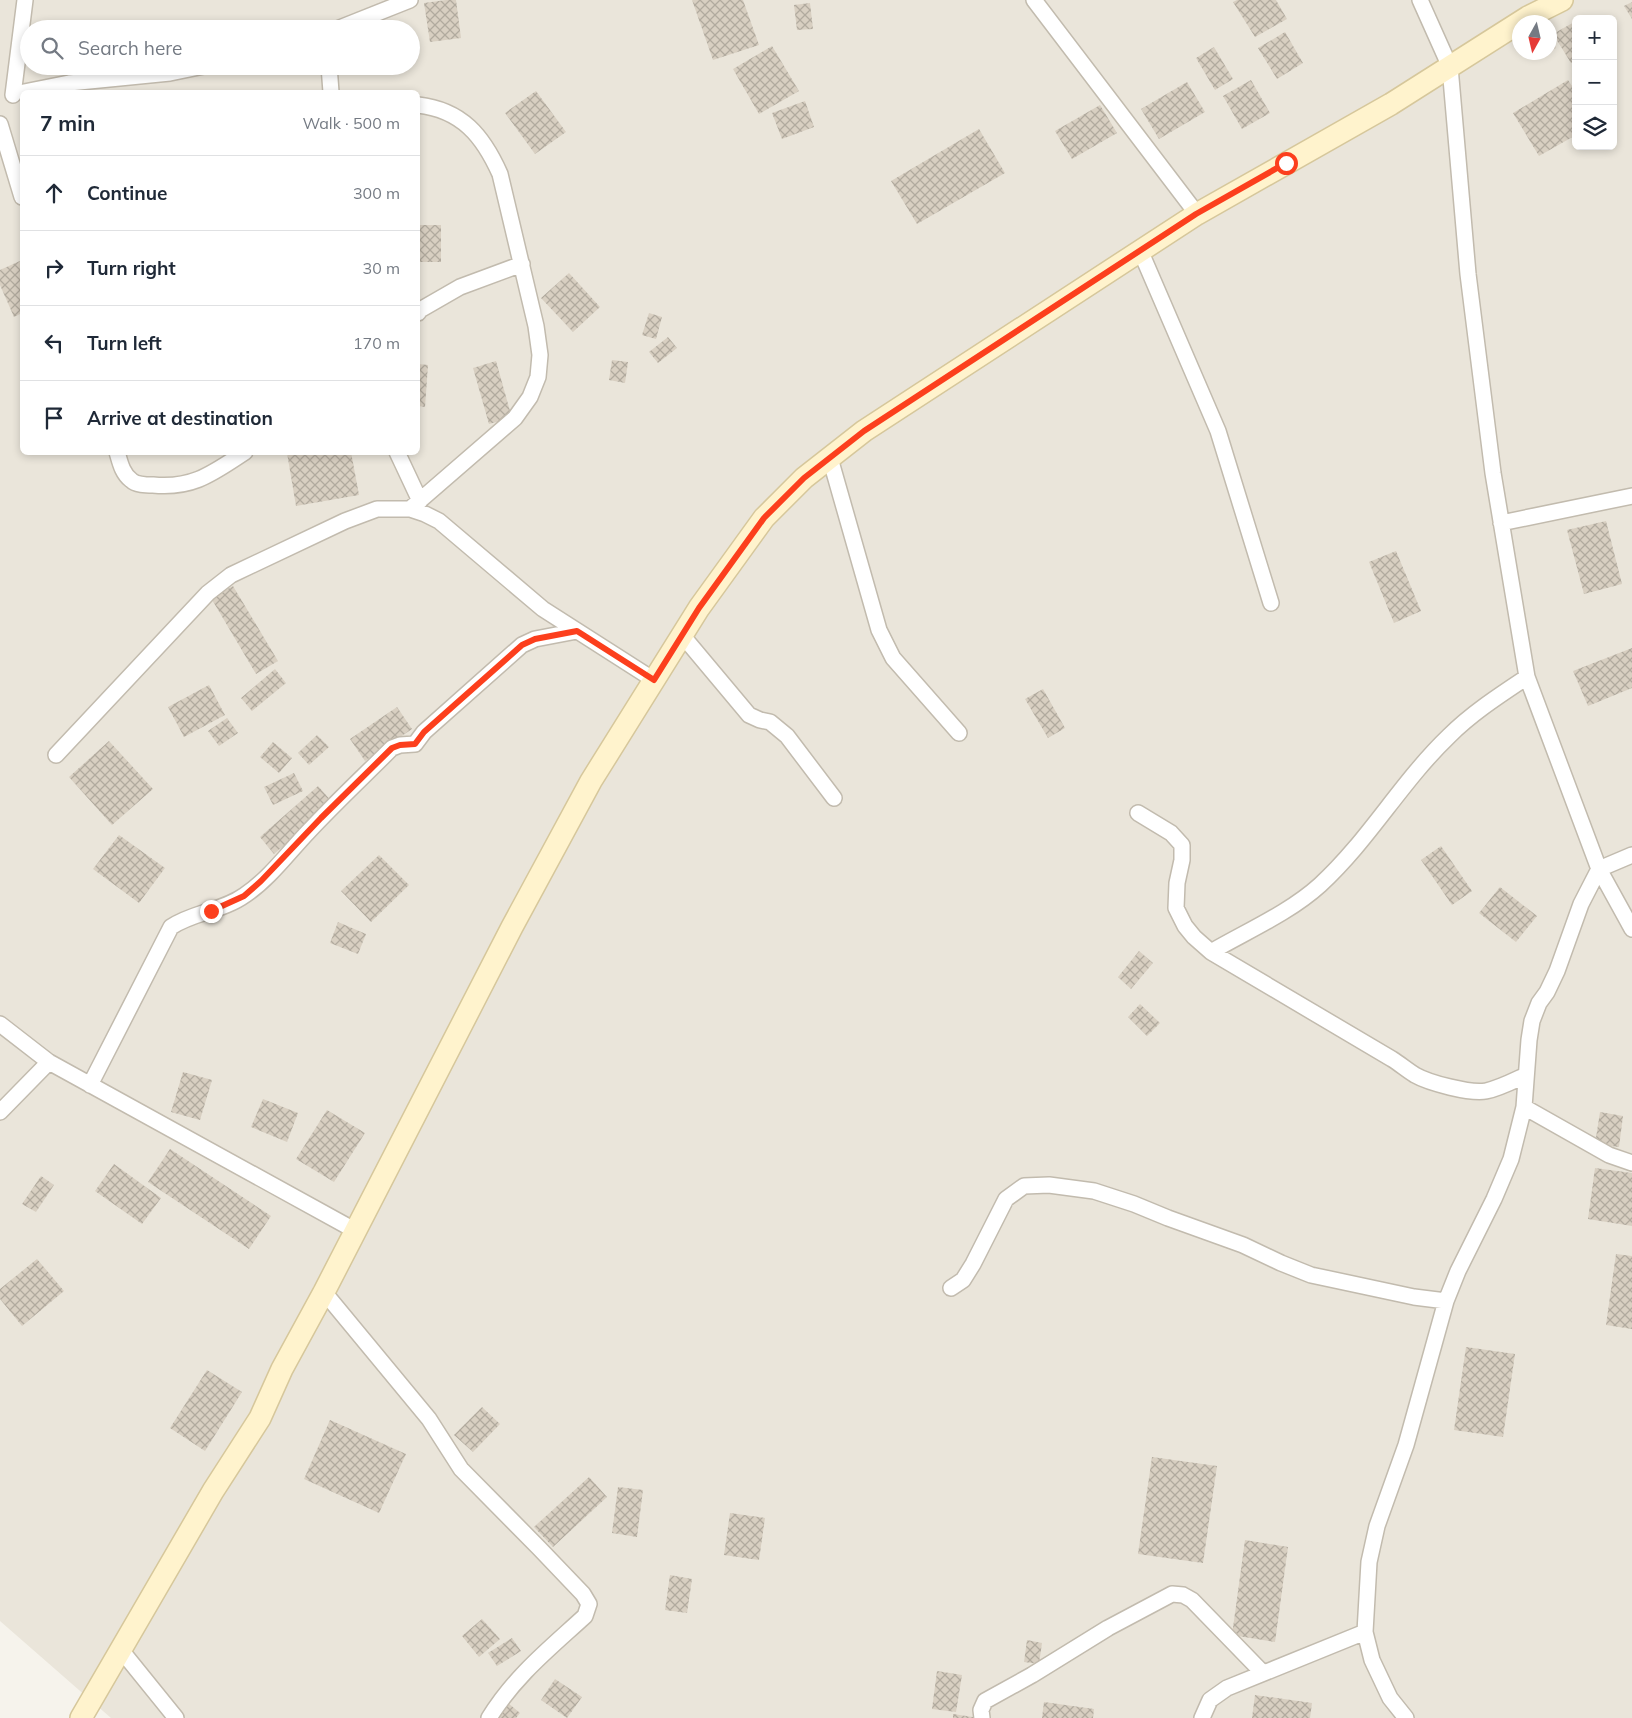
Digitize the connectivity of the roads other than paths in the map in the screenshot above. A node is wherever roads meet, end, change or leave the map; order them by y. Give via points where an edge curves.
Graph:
1 (24, 0) edge
2 (410, 0) edge
3 (1034, 0) edge
4 (1420, 0) edge
5 (1562, 0) edge
6 (22, 20) edge
7 (360, 20) edge
8 (20, 42) edge
9 (1450, 67) junction
10 (150, 75) edge
11 (330, 75) edge
12 (38, 90) edge
13 (331, 90) edge
14 (15, 95) edge
15 (420, 105) edge
16 (0, 124) edge
17 (20, 190) edge
18 (1196, 214) junction
19 (1140, 250) junction
20 (522, 264) junction
21 (420, 310) edge
22 (118, 455) edge
23 (241, 455) edge
24 (398, 455) edge
25 (830, 458) junction
26 (1632, 496) edge
27 (414, 505) junction
28 (1501, 523) junction
29 (1271, 602) dead end
30 (577, 631) junction
31 (682, 635) junction
32 (1527, 677) junction
33 (654, 680) junction
34 (959, 733) dead end
35 (56, 755) dead end
36 (834, 798) dead end
37 (1138, 813) dead end
38 (1632, 855) edge
39 (1599, 869) junction
40 (1632, 929) edge
41 (1210, 952) junction
42 (0, 1024) edge
43 (49, 1062) junction
44 (1526, 1075) junction
45 (90, 1085) junction
46 (1524, 1107) junction
47 (0, 1112) edge
48 (1632, 1163) edge
49 (356, 1231) junction
50 (951, 1288) dead end
51 (324, 1292) junction
52 (1446, 1301) junction
53 (1365, 1632) junction
54 (121, 1650) junction
55 (1263, 1673) junction
56 (81, 1718) edge
57 (176, 1718) edge
58 (489, 1718) edge
59 (982, 1718) edge
60 (1202, 1718) edge
61 (1406, 1718) edge

1 - 6 street
2 - 7 street
3 - 18 street
4 - 9 street
5 - 9 main road via 1528,17
8 - 14 street
9 - 18 main road
9 - 28 street via 1468,274
10 - 12 street via 69,83
11 - 13 street
15 - 20 street via 453,114 477,133 490,151 500,174
16 - 17 street
18 - 19 main road
19 - 25 main road via 864,431
19 - 29 street via 1218,431
20 - 21 street via 460,287
20 - 27 street via 540,355 538,376 530,397 515,418
22 - 23 street via 131,481 167,487 191,483
24 - 27 street
25 - 31 main road via 804,478 764,518
25 - 34 street via 879,630 894,658
26 - 28 street
27 - 30 street via 439,521 543,609
27 - 35 street via 376,510 345,521 231,575 208,593
28 - 32 street
30 - 33 street
30 - 45 street via 535,639 522,645 424,732 415,744 392,748 244,896 171,927
31 - 33 main road
31 - 36 street via 749,715 770,722 788,736
32 - 39 street
32 - 41 street via 1492,700 1449,736 1402,789 1350,856 1319,886 1285,910
33 - 49 main road via 591,781 512,927
37 - 41 street via 1182,845 1176,908 1184,926
38 - 39 street
39 - 40 street
39 - 44 street via 1581,904 1557,971 1532,1021
41 - 44 street via 1416,1076 1434,1083 1484,1092
42 - 43 street
43 - 45 street
43 - 47 street
44 - 46 street
45 - 49 street
46 - 48 street via 1609,1155
46 - 52 street via 1511,1159
49 - 51 main road
50 - 52 street via 963,1280 973,1264 1006,1199 1024,1186 1049,1185 1094,1191 1134,1204 1244,1244 1310,1275
51 - 54 main road via 282,1369 260,1418 213,1491
51 - 58 street via 429,1419 461,1469 583,1594 589,1604 585,1616 522,1674
52 - 53 street via 1406,1445 1377,1526 1369,1562
53 - 55 street
53 - 61 street via 1372,1660 1390,1698
54 - 56 main road
54 - 57 street
55 - 59 street via 1192,1600 1183,1594 1172,1594 985,1701
55 - 60 street via 1227,1688 1210,1700

